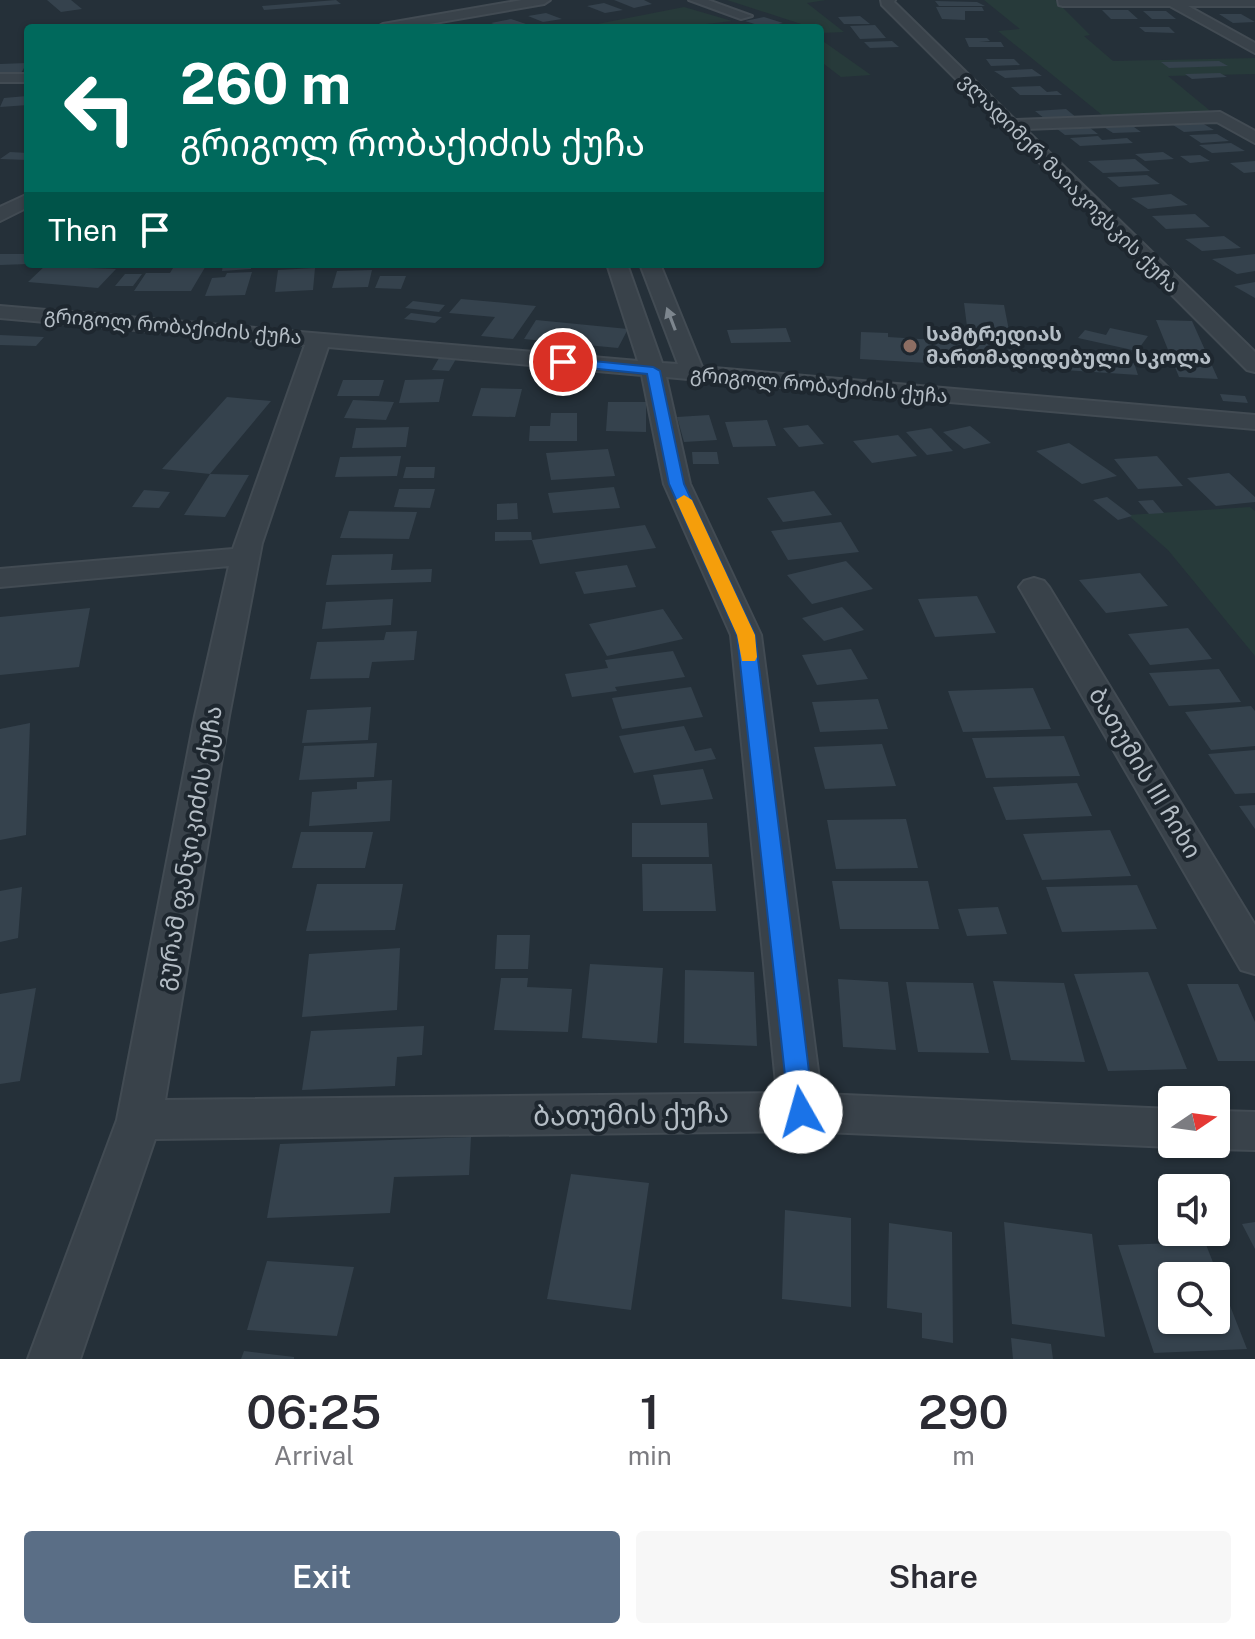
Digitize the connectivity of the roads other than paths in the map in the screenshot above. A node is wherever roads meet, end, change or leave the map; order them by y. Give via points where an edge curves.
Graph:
1 (544, 0) edge
2 (695, 0) edge
3 (889, 0) edge
4 (1163, 1) edge
5 (1063, 2) edge
6 (1255, 2) edge
7 (746, 16) dead end
8 (397, 24) edge
9 (1255, 49) edge
10 (0, 78) edge
11 (24, 78) edge
12 (1243, 114) dead end
13 (1220, 117) junction
14 (1011, 125) junction
15 (1255, 138) edge
16 (24, 201) edge
17 (0, 215) edge
18 (618, 268) edge
19 (652, 268) edge
20 (0, 312) edge
21 (324, 339) junction
22 (1255, 365) edge
23 (653, 371) junction
24 (693, 374) junction
25 (1255, 422) edge
26 (245, 556) junction
27 (0, 578) edge
28 (1034, 587) dead end
29 (1255, 959) edge
30 (801, 1112) junction
31 (139, 1120) junction
32 (1158, 1127) edge
33 (1230, 1130) edge
34 (1255, 1131) edge
35 (54, 1359) edge

1 - 8 street via 433,14
2 - 7 street
3 - 14 street, ვლადიმერ მაიაკოვსკის ქუჩა
4 - 5 street
4 - 6 street
4 - 9 street
10 - 11 street
12 - 13 street
13 - 14 street
13 - 15 street
14 - 22 street, ვლადიმერ მაიაკოვსკის ქუჩა
16 - 17 street
18 - 23 street
24 -> 19 street
20 - 21 street, გრიგოლ რობაქიძის ქუჩა
21 - 23 street, გრიგოლ რობაქიძის ქუჩა
21 - 26 street, გურამ ფანჯიკიძის ქუჩა via 314,349
23 - 24 street, გრიგოლ რობაქიძის ქუჩა
23 - 30 street via 677,484 746,635
24 - 25 street, გრიგოლ რობაქიძის ქუჩა
26 - 27 street
26 - 31 street, გურამ ფანჯიკიძის ქუჩა
28 - 29 street, ბათუმის III ჩიხი
30 - 31 street, ბათუმის ქუჩა
30 - 32 street, ბათუმის ქუჩა
31 - 35 street, გურამ ფანჯიკიძის ქუჩა
33 - 34 street

